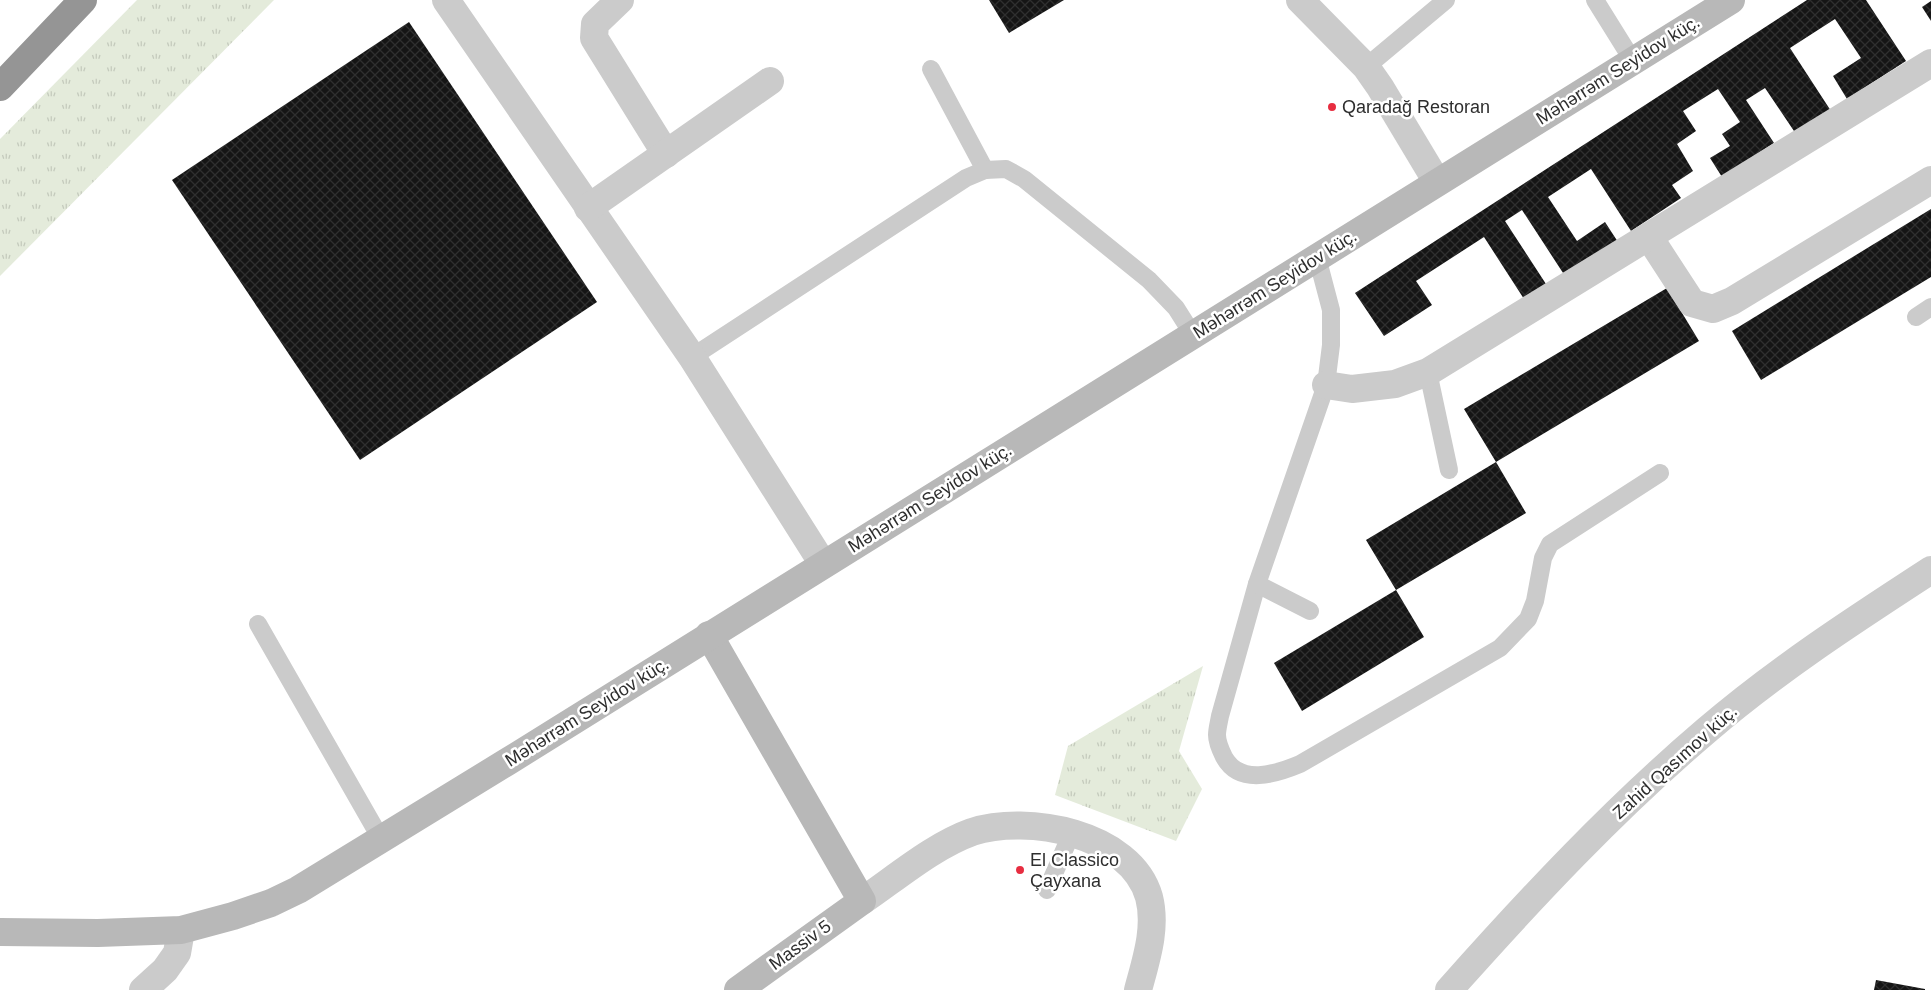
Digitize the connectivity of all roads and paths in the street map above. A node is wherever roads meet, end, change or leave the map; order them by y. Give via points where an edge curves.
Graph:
1 (83, 0) edge
2 (446, 0) edge
3 (620, 0) edge
4 (1300, 0) edge
5 (1446, 0) edge
6 (1595, 0) edge
7 (1731, 0) edge
8 (1633, 61) junction
9 (1931, 63) edge
10 (1366, 66) junction
11 (931, 70) dead end
12 (770, 81) dead end
13 (0, 87) edge
14 (666, 154) junction
15 (985, 170) junction
16 (1931, 180) edge
17 (1437, 182) junction
18 (588, 208) junction
19 (1649, 237) junction
20 (1317, 257) junction
21 (1931, 307) edge
22 (1916, 317) dead end
23 (1193, 335) junction
24 (692, 357) junction
25 (1428, 372) junction
26 (1326, 385) junction
27 (1449, 470) dead end
28 (1660, 473) dead end
29 (823, 564) junction
30 (1931, 570) edge
31 (1257, 584) junction
32 (1310, 611) dead end
33 (258, 624) dead end
34 (709, 635) junction
35 (1072, 832) junction
36 (381, 839) junction
37 (1047, 890) dead end
38 (862, 900) junction
39 (181, 930) junction
40 (0, 932) edge
41 (143, 990) edge
42 (738, 990) edge
43 (1138, 990) edge
44 (1449, 990) edge

1 - 13 highway
2 - 18 street
3 - 14 street via 596,24 594,38
4 - 10 street
5 - 10 lane
6 - 8 lane
7 - 8 main road, Məhərrəm Seyidov küç.
8 - 17 main road, Məhərrəm Seyidov küç.
9 - 19 street
10 - 17 street
11 - 15 lane
12 - 14 street
14 - 18 street
15 - 23 lane via 1006,169 1024,179 1149,280 1176,308
15 - 24 lane via 966,178
16 - 19 street via 1714,309 1692,303
17 - 20 main road, Məhərrəm Seyidov küç.
18 - 24 street
19 - 25 street
20 - 23 main road, Məhərrəm Seyidov küç.
20 - 26 lane via 1331,310
21 - 22 lane
23 - 29 main road, Məhərrəm Seyidov küç.
24 - 29 street
25 - 26 street via 1394,384 1352,389
25 - 27 lane
26 - 31 lane
28 - 31 lane via 1550,544 1543,558 1528,619 1500,648 1300,764 1259,776 1242,774 1229,766 1217,736
29 - 34 main road, Məhərrəm Seyidov küç.
30 - 44 street, Zahid Qasımov küç. via 1767,682 1707,730 1548,882
31 - 32 lane
33 - 36 lane
34 - 36 main road, Məhərrəm Seyidov küç.
34 - 38 main road
35 - 37 lane
35 - 38 street via 1041,827 1004,827 973,832 940,847
35 - 43 street via 1099,842 1126,861 1140,878 1148,896 1152,917 1150,946
36 - 39 main road, Məhərrəm Seyidov küç. via 298,890 270,903
38 - 42 main road, Massiv 5
39 - 40 main road, Məhərrəm Seyidov küç.
39 - 41 street via 177,953 165,970

